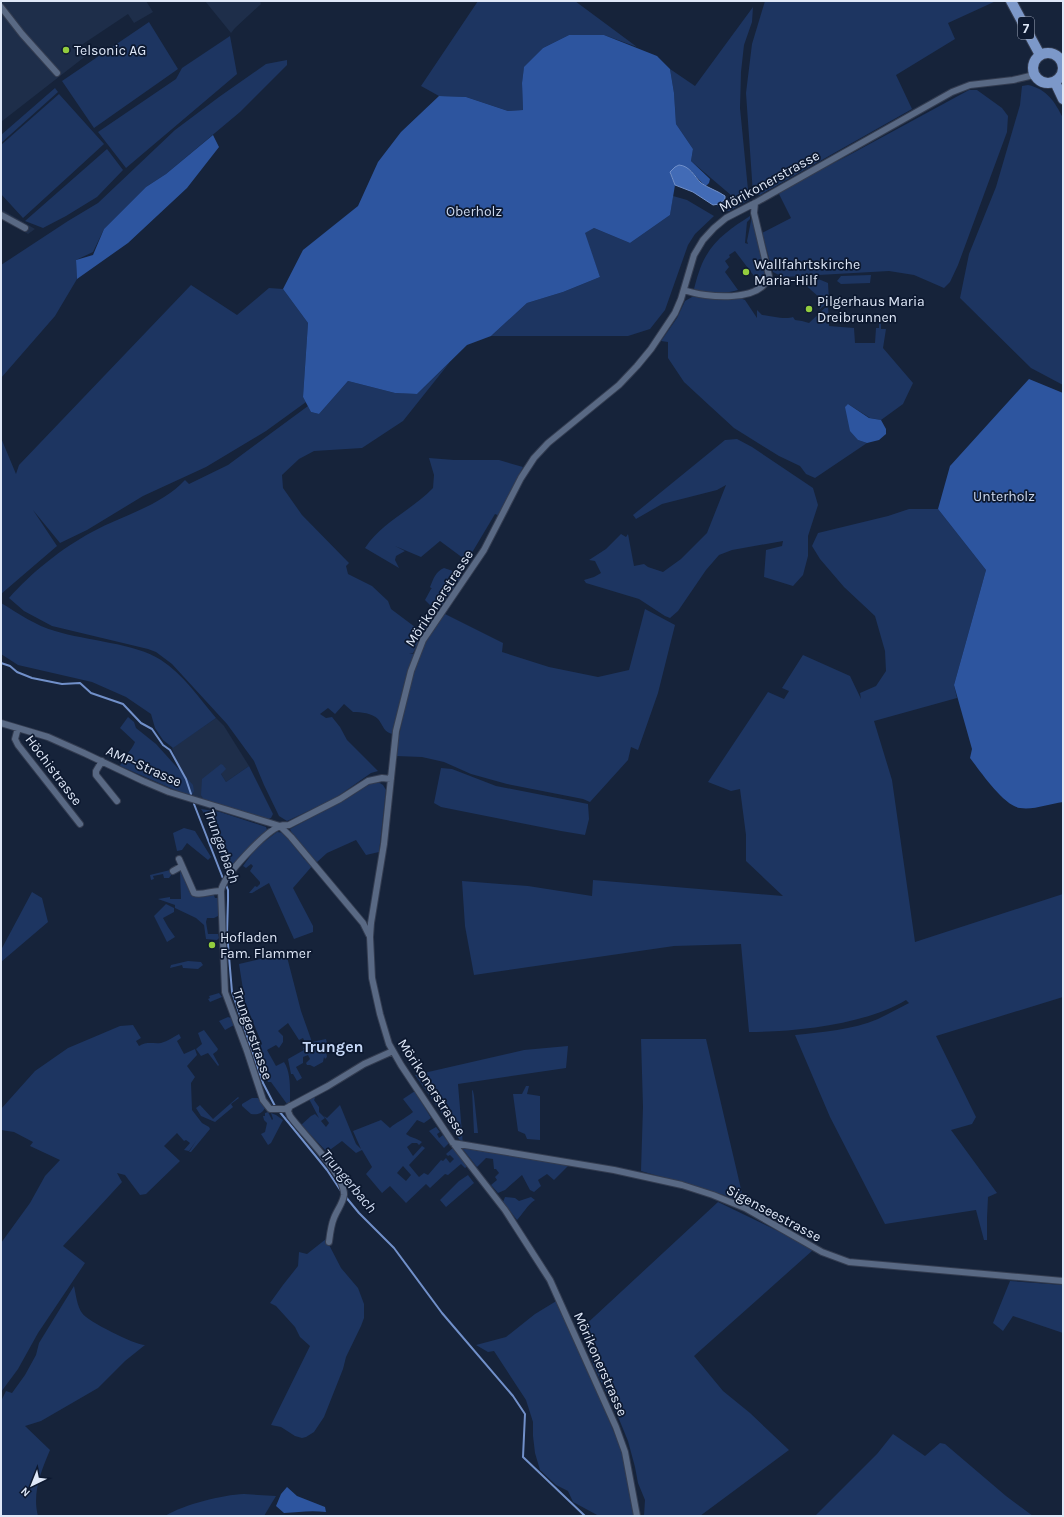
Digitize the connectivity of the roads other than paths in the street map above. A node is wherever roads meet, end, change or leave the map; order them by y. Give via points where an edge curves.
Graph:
1 (1011, 1) edge
2 (1, 7) edge
3 (1040, 55) junction
4 (1062, 61) edge
5 (56, 74) dead end
6 (1034, 75) junction
7 (1055, 82) junction
8 (1063, 99) edge
9 (755, 203) junction
10 (1, 215) edge
11 (26, 228) dead end
12 (684, 290) junction
13 (1, 723) edge
14 (18, 728) junction
15 (102, 761) junction
16 (391, 779) junction
17 (116, 801) dead end
18 (80, 824) dead end
19 (280, 826) junction
20 (179, 859) dead end
21 (182, 866) junction
22 (173, 871) dead end
23 (221, 888) junction
24 (370, 937) junction
25 (393, 1051) junction
26 (287, 1108) junction
27 (453, 1143) junction
28 (329, 1242) dead end
29 (1063, 1281) edge
30 (637, 1516) edge

1 - 3 main road, 7
2 - 5 street
3 - 4 main road via 1054,55
3 - 6 main road via 1034,62
4 - 7 main road via 1061,75
6 - 7 main road via 1045,84
6 - 9 street, Mörikonerstrasse via 970,85 952,92
7 - 8 main road
9 - 12 street, Mörikonerstrasse via 726,218 707,236 694,255
9 - 12 street via 754,213 769,276 767,282 747,294 730,296 710,297
10 - 11 street
12 - 16 street, Mörikonerstrasse via 669,324 637,366 601,400 548,443 529,465 480,556 423,640 411,671 396,731
13 - 14 street, AMP-Strasse
14 - 15 street, AMP-Strasse via 48,737
14 - 18 street, Höchistrasse via 15,739 18,746
15 - 17 street via 96,775
15 - 19 street, AMP-Strasse via 169,792
16 - 19 street via 368,781 340,800 289,825
16 - 24 street, Mörikonerstrasse
19 - 23 street via 254,846
19 - 24 street, AMP-Strasse via 363,923
20 - 21 street
21 - 22 street
21 - 23 street via 196,894
23 - 26 street, Trungerstrasse via 225,992 263,1100 272,1110
24 - 25 street, Mörikonerstrasse via 374,991 386,1036
25 - 26 street, Trungerstrasse via 364,1064
25 - 27 street, Mörikonerstrasse
26 - 28 street via 290,1116 321,1152 344,1191
27 - 29 street, Sigenseestrasse via 614,1170 682,1185 745,1208 822,1252 849,1262
27 - 30 street, Mörikonerstrasse via 504,1210 550,1280 616,1427 625,1452

